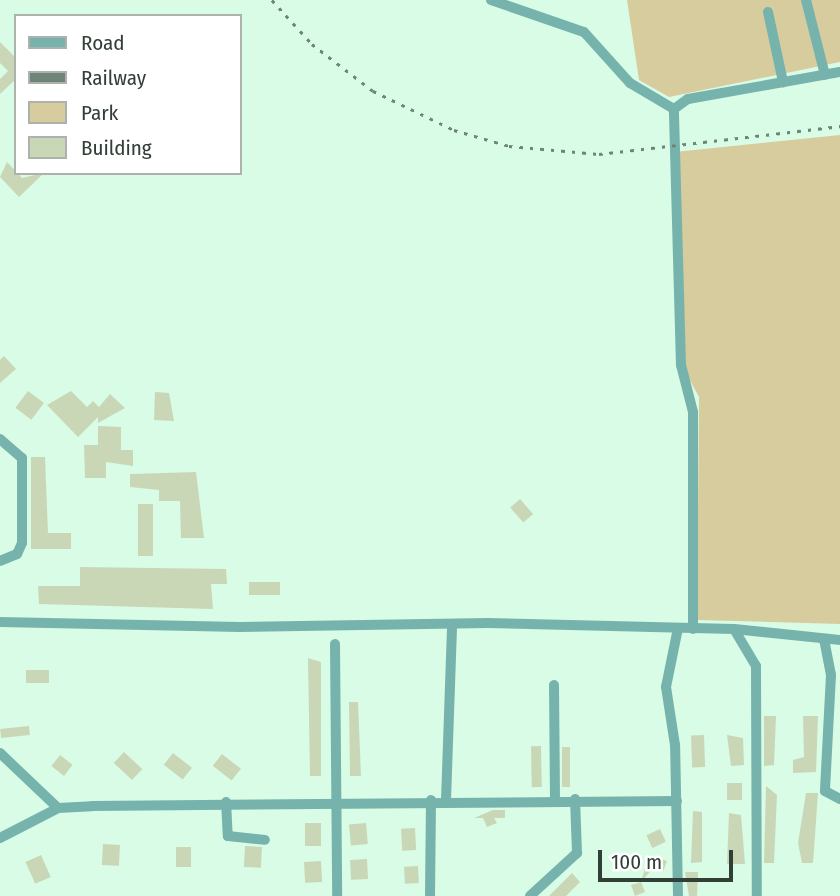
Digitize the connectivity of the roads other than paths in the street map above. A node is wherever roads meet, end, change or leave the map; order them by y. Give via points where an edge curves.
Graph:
1 (491, 0) edge
2 (806, 0) edge
3 (768, 12) dead end
4 (840, 72) edge
5 (825, 75) junction
6 (783, 82) junction
7 (674, 109) junction
8 (0, 439) edge
9 (0, 561) edge
10 (0, 622) edge
11 (452, 624) junction
12 (678, 628) junction
13 (692, 629) junction
14 (734, 629) junction
15 (824, 639) junction
16 (840, 640) edge
17 (335, 644) dead end
18 (554, 685) dead end
19 (0, 752) edge
20 (575, 799) junction
21 (840, 799) edge
22 (336, 800) junction
23 (431, 800) junction
24 (446, 800) junction
25 (555, 800) junction
26 (677, 801) junction
27 (226, 802) junction
28 (58, 808) junction
29 (0, 838) edge
30 (265, 840) dead end
31 (337, 896) edge
32 (430, 896) edge
33 (530, 896) edge
34 (678, 896) edge
35 (757, 896) edge

1 - 7 street via 584,32 630,83
2 - 5 street
3 - 6 street
4 - 5 street
5 - 6 street
6 - 7 street via 688,99
7 - 13 street via 681,365 693,412
8 - 9 street via 22,458 22,543 17,554
10 - 11 street
11 - 12 street
11 - 24 street
12 - 13 street
12 - 26 street via 666,687
13 - 14 street
14 - 15 street
14 - 35 street via 756,666
15 - 16 street
15 - 21 street via 831,676 825,791
17 - 22 street
18 - 25 street
19 - 28 street
20 - 25 street
20 - 26 street
20 - 33 street via 577,853
22 - 23 street
22 - 27 street
22 - 31 street
23 - 24 street
23 - 32 street
24 - 25 street
26 - 34 street
27 - 28 street
27 - 30 street via 228,836
28 - 29 street

